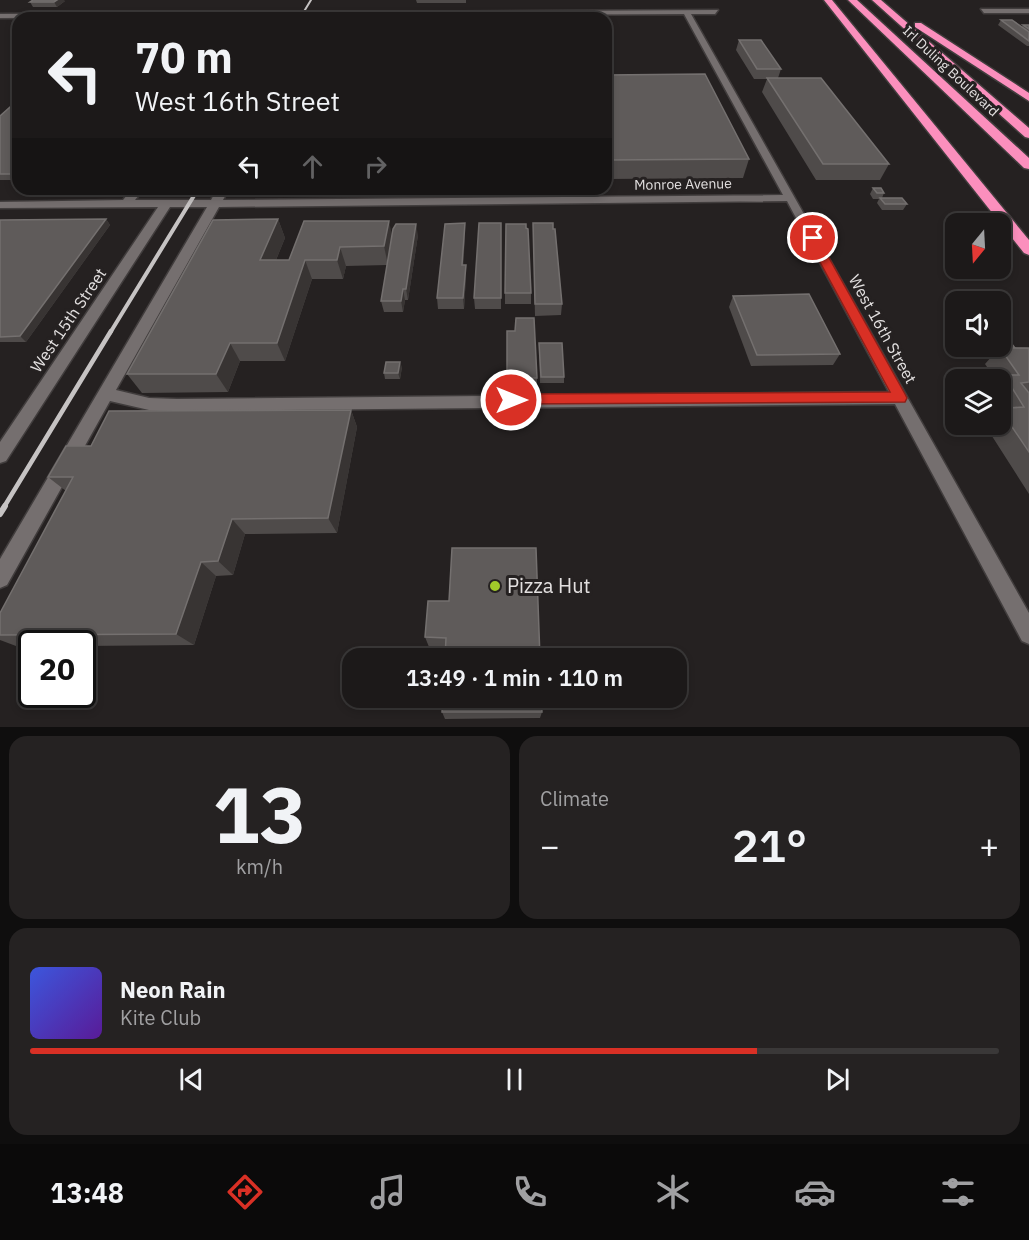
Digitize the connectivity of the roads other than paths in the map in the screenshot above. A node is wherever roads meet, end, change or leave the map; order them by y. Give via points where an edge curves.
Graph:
1 (707, 0) edge
2 (828, 0) edge
3 (852, 0) edge
4 (876, 0) edge
5 (984, 11) dead end
6 (1029, 11) edge
7 (686, 12) junction
8 (612, 13) edge
9 (1029, 98) edge
10 (1029, 134) edge
11 (1029, 165) edge
12 (133, 195) edge
13 (220, 195) edge
14 (791, 198) junction
15 (215, 203) junction
16 (126, 204) junction
17 (166, 204) junction
18 (0, 205) edge
19 (1029, 250) edge
20 (106, 394) junction
21 (900, 398) junction
22 (0, 456) edge
23 (0, 578) edge
24 (1029, 634) edge

1 - 7 street via 715,12
2 - 19 highway
3 - 11 highway, Irl Duling Boulevard
4 - 9 highway via 966,54
4 - 10 highway, Irl Duling Boulevard
5 - 6 street
7 - 8 street
7 - 14 street, West 16th Street
12 - 16 street
13 - 15 street
14 - 15 street, Monroe Avenue
14 - 21 street, West 16th Street
15 - 17 street, Monroe Avenue
15 - 20 street
16 - 17 street, Monroe Avenue
16 - 18 street, Monroe Avenue
17 - 22 street, West 15th Street
20 - 21 street via 149,404 177,405
20 - 23 street
21 - 24 street, West 16th Street

